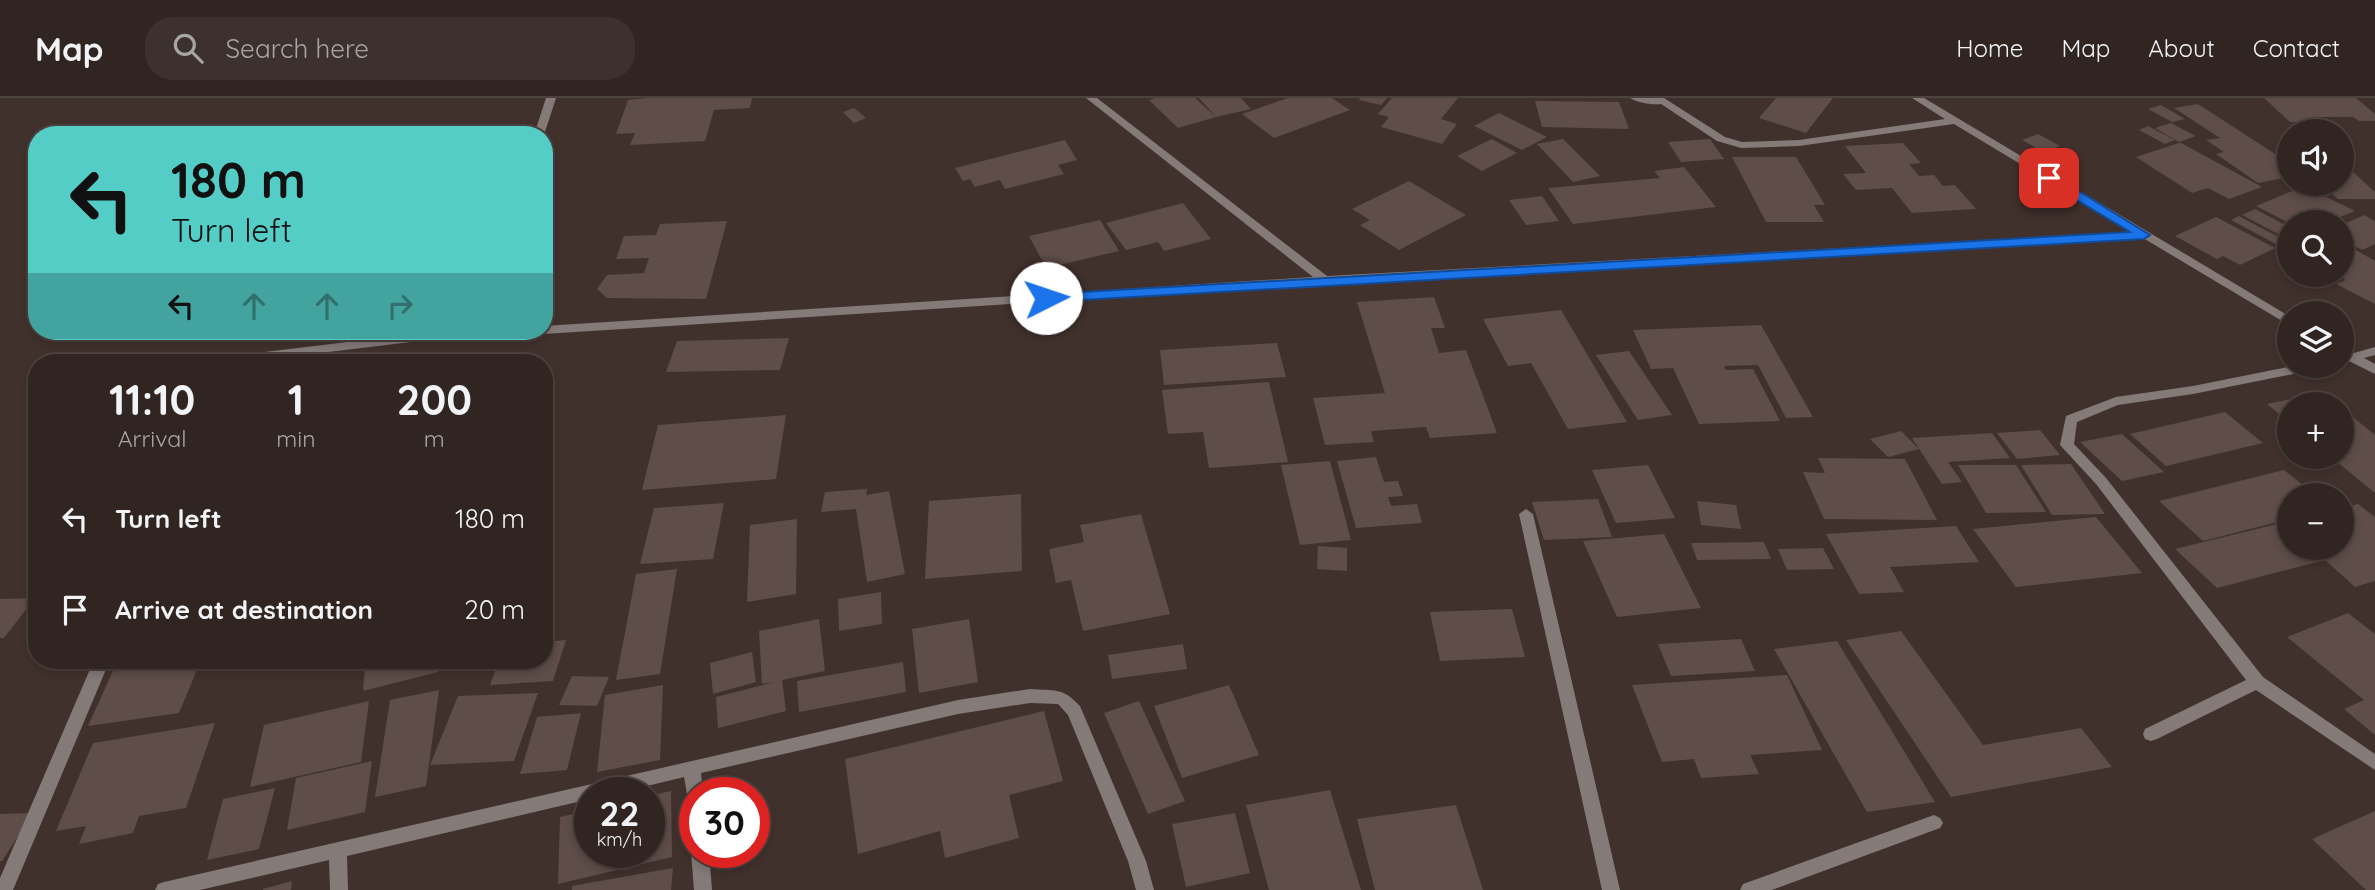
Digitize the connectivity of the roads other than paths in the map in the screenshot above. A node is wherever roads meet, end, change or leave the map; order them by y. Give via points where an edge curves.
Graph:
1 (551, 98) edge
2 (1091, 98) edge
3 (1634, 98) edge
4 (1917, 98) edge
5 (1659, 100) edge
6 (1955, 121) junction
7 (543, 126) edge
8 (2144, 235) junction
9 (1324, 280) junction
10 (2277, 314) edge
11 (553, 329) edge
12 (395, 340) edge
13 (2375, 351) edge
14 (280, 354) edge
15 (2354, 355) edge
16 (2354, 360) edge
17 (2375, 370) edge
18 (2277, 373) edge
19 (1526, 514) dead end
20 (98, 669) edge
21 (2258, 682) junction
22 (2151, 734) dead end
23 (2375, 763) edge
24 (692, 767) junction
25 (693, 777) edge
26 (1934, 823) dead end
27 (338, 849) junction
28 (701, 868) edge
29 (4, 890) edge
30 (164, 890) edge
31 (339, 890) edge
32 (703, 890) edge
33 (1145, 890) edge
34 (1611, 890) edge
35 (1749, 890) edge

1 - 7 street
2 - 9 street
3 - 5 street
4 - 6 street
5 - 6 street via 1721,139 1741,145 1799,143
6 - 8 street
8 - 9 street
8 - 10 street
9 - 11 street
12 - 14 street
13 - 15 street
16 - 17 street
18 - 21 street via 2116,401 2071,419 2067,445
19 - 34 street
20 - 29 street
21 - 22 street
21 - 23 street
24 - 25 street
24 - 27 street
24 - 33 street via 958,707 1030,696 1062,698 1074,711
26 - 35 street
27 - 30 street
27 - 31 street
28 - 32 street

